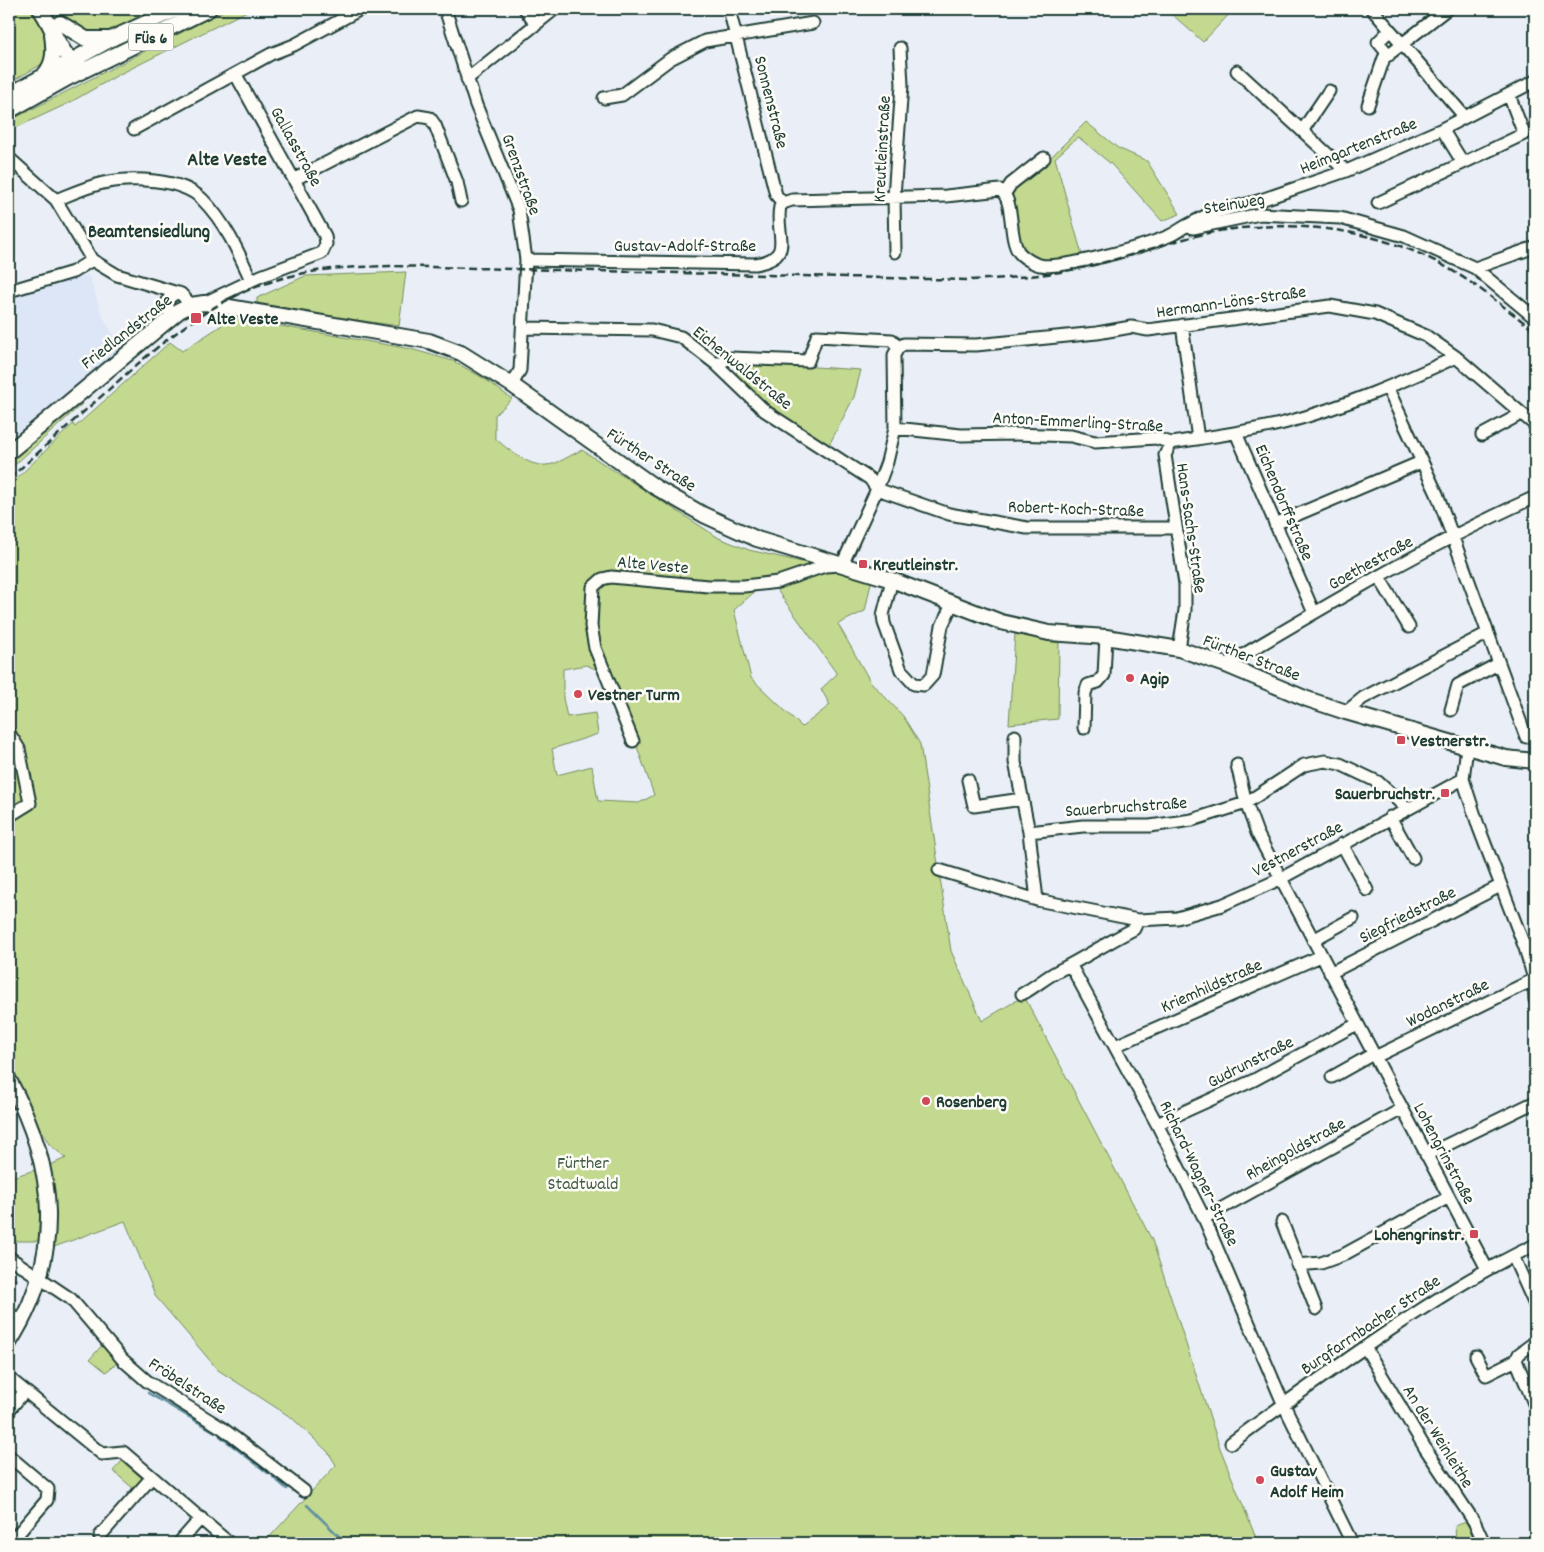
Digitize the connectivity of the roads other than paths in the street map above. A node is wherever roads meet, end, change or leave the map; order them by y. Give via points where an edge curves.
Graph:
1 (40, 9) edge
2 (48, 9) edge
3 (177, 9) edge
4 (210, 9) edge
5 (362, 9) edge
6 (445, 9) edge
7 (525, 9) edge
8 (555, 9) edge
9 (729, 9) edge
10 (1372, 9) edge
11 (1447, 9) edge
12 (813, 23) dead end
13 (536, 25) junction
14 (56, 26) junction
15 (1390, 30) junction
16 (737, 34) junction
17 (115, 37) junction
18 (1402, 45) junction
19 (900, 48) dead end
20 (1389, 55) junction
21 (72, 61) junction
22 (93, 66) junction
23 (1237, 71) dead end
24 (236, 75) junction
25 (41, 77) junction
26 (467, 80) junction
27 (1535, 81) edge
28 (1329, 91) dead end
29 (9, 95) edge
30 (1509, 95) junction
31 (604, 98) dead end
32 (1368, 105) dead end
33 (9, 111) edge
34 (1465, 117) junction
35 (134, 129) dead end
36 (1442, 129) junction
37 (1302, 131) junction
38 (9, 158) edge
39 (1044, 158) dead end
40 (1462, 163) junction
41 (1346, 171) junction
42 (295, 179) junction
43 (1002, 191) junction
44 (894, 197) junction
45 (56, 200) junction
46 (461, 201) dead end
47 (1258, 201) junction
48 (783, 203) junction
49 (1378, 203) dead end
50 (1260, 214) junction
51 (1188, 225) junction
52 (325, 236) joint
53 (1535, 247) edge
54 (895, 252) dead end
55 (92, 260) junction
56 (526, 260) junction
57 (1475, 268) junction
58 (252, 280) junction
59 (154, 286) junction
60 (9, 291) edge
61 (179, 293) junction
62 (167, 301) junction
63 (197, 304) junction
64 (171, 316) junction
65 (1535, 318) edge
66 (1182, 325) junction
67 (523, 328) junction
68 (895, 344) junction
69 (1456, 357) junction
70 (716, 364) junction
71 (512, 385) junction
72 (1388, 388) junction
73 (1521, 414) junction
74 (1535, 425) edge
75 (895, 428) junction
76 (1236, 432) junction
77 (1482, 435) dead end
78 (1198, 439) junction
79 (1171, 443) junction
80 (9, 452) edge
81 (841, 461) joint
82 (1421, 462) junction
83 (877, 489) junction
84 (1535, 497) edge
85 (1276, 524) junction
86 (1176, 528) junction
87 (1453, 536) junction
88 (842, 565) junction
89 (1380, 577) junction
90 (892, 580) junction
91 (953, 602) junction
92 (1314, 613) junction
93 (1409, 627) dead end
94 (1488, 633) junction
95 (1106, 637) junction
96 (1179, 649) junction
97 (1498, 664) junction
98 (1226, 665) junction
99 (1451, 710) dead end
100 (1346, 712) junction
101 (1084, 728) dead end
102 (9, 733) edge
103 (1016, 736) dead end
104 (1526, 737) dead end
105 (633, 741) dead end
106 (1467, 748) junction
107 (1535, 762) edge
108 (1237, 765) dead end
109 (1463, 779) junction
110 (968, 780) dead end
111 (1022, 799) junction
112 (1246, 803) junction
113 (1406, 808) junction
114 (9, 816) edge
115 (1390, 817) junction
116 (1029, 832) junction
117 (1342, 844) junction
118 (1413, 858) dead end
119 (939, 870) dead end
120 (1280, 879) junction
121 (1500, 886) junction
122 (1367, 890) dead end
123 (1037, 900) junction
124 (1353, 918) dead end
125 (1138, 920) junction
126 (1313, 940) junction
127 (1321, 956) junction
128 (1071, 966) junction
129 (1330, 973) junction
130 (1534, 979) edge
131 (1022, 994) dead end
132 (1535, 1000) edge
133 (1357, 1024) junction
134 (1115, 1046) junction
135 (1374, 1055) junction
136 (1332, 1077) dead end
137 (9, 1080) edge
138 (1535, 1102) edge
139 (1402, 1109) junction
140 (1157, 1124) junction
141 (1426, 1154) junction
142 (1449, 1197) junction
143 (1204, 1218) junction
144 (1282, 1222) dead end
145 (1535, 1245) edge
146 (9, 1254) edge
147 (1513, 1256) junction
148 (1297, 1265) junction
149 (1487, 1268) junction
150 (39, 1279) junction
151 (1535, 1306) edge
152 (1316, 1309) dead end
153 (9, 1312) edge
154 (20, 1325) junction
155 (1535, 1342) edge
156 (9, 1343) edge
157 (1364, 1347) junction
158 (1476, 1356) dead end
159 (1516, 1360) junction
160 (9, 1378) edge
161 (25, 1391) junction
162 (1283, 1403) junction
163 (1535, 1406) edge
164 (9, 1410) edge
165 (1231, 1443) dead end
166 (9, 1456) edge
167 (152, 1477) junction
168 (304, 1491) dead end
169 (201, 1518) junction
170 (100, 1536) dead end
171 (10, 1543) edge
172 (179, 1543) edge
173 (230, 1543) edge
174 (1352, 1543) edge
175 (1484, 1543) edge

1 - 14 main road
2 - 14 main road
3 - 17 main road, FÜs 6
4 - 22 main road, FÜs 6
5 - 24 street via 294,45 282,48
6 - 26 street, Grenzstraße
7 - 13 street
8 - 13 street
9 - 16 street, Sonnenstraße
10 - 15 street
11 - 18 street
12 - 16 street
13 - 26 street
14 - 17 main road via 86,39
14 - 21 main road via 74,49
14 - 25 main road via 52,60 48,71
15 - 18 street
15 - 20 street via 1378,42
16 - 31 street via 705,41 670,59 622,95
16 - 48 street, Sonnenstraße via 776,195
17 - 21 main road, FÜs 6
18 - 20 street
18 - 34 street
19 - 44 street, Kreutleinstraße via 902,85
20 - 32 street via 1382,62
21 - 22 main road via 84,67
21 - 25 main road, FÜs 6
22 - 33 main road
23 - 37 street
24 - 35 street
24 - 42 street, Gallasstraße
25 - 29 main road
26 - 56 street, Grenzstraße via 520,210
27 - 30 street, Heimgartenstraße
28 - 37 street
30 - 34 street, Heimgartenstraße
30 - 40 street via 1524,134
34 - 36 street, Heimgartenstraße
36 - 40 street
36 - 41 street, Heimgartenstraße
37 - 41 street
38 - 45 street
39 - 43 street
40 - 49 street
41 - 47 street, Heimgartenstraße
42 - 46 street via 418,116 430,118 458,182
42 - 52 street, Gallasstraße
43 - 44 street
43 - 51 street, Steinweg via 1008,200 1013,240 1019,253 1040,265 1076,262 1139,246
44 - 48 street via 792,200
44 - 54 street, Kreutleinstraße
45 - 55 street
45 - 58 street via 102,183 125,180 183,187 200,198 217,217 232,238
47 - 50 street
47 - 51 street, Heimgartenstraße via 1209,214
48 - 56 street, Gustav-Adolf-Straße via 778,212 782,246 769,262 705,265
50 - 51 street, Steinweg via 1193,228
50 - 57 street, Steinweg via 1340,218 1404,236
52 - 58 street, Friedlandstraße via 322,253
53 - 57 street
55 - 59 street via 117,275
55 - 60 street via 73,272
56 - 67 street, Grenzstraße
57 - 65 street, Steinweg
58 - 63 street, Friedlandstraße
59 - 61 street
59 - 62 street
61 - 62 street via 171,295
61 - 63 street
62 - 64 street
63 - 64 main road, Friedlandstraße
63 - 71 main road, Fürther Straße via 408,337 446,346
64 - 80 main road, Friedlandstraße
66 - 68 street, Hermann-Löns-Straße via 1148,330 1131,326 1097,333 976,345
66 - 69 street, Hermann-Löns-Straße via 1330,306 1376,314 1426,336
66 - 78 street
67 - 70 street, Eichenwaldstraße via 652,330 681,337
67 - 71 street, Grenzstraße via 520,370
68 - 70 street, Hermann-Löns-Straße via 817,336 808,361 731,358
68 - 75 street
69 - 72 street, Anton-Emmerling-Straße
69 - 73 street, Hermann-Löns-Straße
70 - 81 street, Eichenwaldstraße via 765,411
71 - 88 main road, Fürther Straße via 655,487 704,515 757,539
72 - 76 street, Anton-Emmerling-Straße via 1283,423
72 - 82 street
73 - 74 street, Hermann-Löns-Straße
73 - 77 street
75 - 79 street, Anton-Emmerling-Straße via 962,435 1075,437 1095,442 1156,438
75 - 83 street
76 - 78 street, Anton-Emmerling-Straße
76 - 85 street, Eichendorffstraße
78 - 79 street, Anton-Emmerling-Straße
79 - 86 street, Hans-Sachs-Straße via 1165,455
81 - 83 street, Robert-Koch-Straße via 870,480
82 - 85 street
82 - 87 street
83 - 86 street, Robert-Koch-Straße via 949,514 1028,528
83 - 88 street
84 - 87 street, Goethestraße
85 - 92 street, Eichendorffstraße
86 - 96 street, Hans-Sachs-Straße via 1185,584
87 - 89 street, Goethestraße
87 - 94 street
88 - 90 main road, Fürther Straße
88 - 105 street, Alte Veste via 825,566 778,582 744,586 602,579 593,587 591,626 594,648
89 - 92 street, Goethestraße
89 - 93 street
90 - 91 main road, Fürther Straße
90 - 91 street via 884,623 901,670 914,684 928,683 934,675 942,626
91 - 95 main road, Fürther Straße via 1001,622 1048,633
92 - 98 street, Goethestraße
94 - 97 street
94 - 100 street via 1363,698
95 - 96 main road, Fürther Straße
95 - 101 street via 1104,675 1098,682 1088,685 1085,693
96 - 98 main road, Fürther Straße
97 - 99 street via 1458,685
97 - 104 street
98 - 100 main road, Fürther Straße
100 - 106 main road, Fürther Straße
102 - 114 street via 19,749 30,803
103 - 111 street
106 - 107 main road, Fürther Straße
106 - 109 street
108 - 112 street, Lohengrinstraße
109 - 113 street, Vestnerstraße
109 - 121 street
110 - 111 street via 974,806
111 - 116 street
112 - 113 street, Sauerbruchstraße via 1304,765 1325,761 1340,764 1378,782
112 - 116 street, Sauerbruchstraße via 1192,820 1166,824 1083,826
112 - 120 street, Lohengrinstraße
113 - 115 street, Vestnerstraße
115 - 117 street, Vestnerstraße
115 - 118 street
116 - 123 street
117 - 120 street, Vestnerstraße
117 - 122 street
119 - 123 street, Vestnerstraße
120 - 125 street, Vestnerstraße via 1222,905 1176,918
120 - 126 street, Lohengrinstraße
121 - 129 street, Siegfriedstraße
121 - 130 street
123 - 125 street, Vestnerstraße
124 - 126 street
125 - 128 street via 1134,929 1081,957
126 - 127 street, Lohengrinstraße
127 - 129 street, Lohengrinstraße
127 - 134 street, Kriemhildstraße
128 - 131 street
128 - 134 street, Richard-Wagner-Straße
129 - 133 street, Lohengrinstraße
130 - 132 street
130 - 135 street, Wodanstraße
133 - 135 street, Lohengrinstraße
133 - 140 street, Gudrunstraße via 1254,1080
134 - 140 street, Richard-Wagner-Straße
135 - 136 street
135 - 139 street, Lohengrinstraße
137 - 150 main road via 38,1143 45,1173 49,1221 47,1249
138 - 141 street
139 - 141 street, Lohengrinstraße
139 - 143 street, Rheingoldstraße
140 - 143 street, Richard-Wagner-Straße
141 - 142 street, Lohengrinstraße
142 - 148 street via 1343,1255
142 - 149 street, Lohengrinstraße
143 - 162 street, Richard-Wagner-Straße
144 - 148 street
145 - 147 street, Burgfarrnbacher Straße
146 - 150 street, Fröbelstraße
147 - 149 street, Burgfarrnbacher Straße
147 - 151 street
148 - 152 street
149 - 157 street, Burgfarrnbacher Straße
150 - 154 main road
150 - 168 street, Fröbelstraße via 71,1299 123,1360 148,1382 222,1428
153 - 154 street
154 - 156 main road
155 - 159 street
157 - 162 street, Burgfarrnbacher Straße
157 - 175 street, An der Weinleithe via 1475,1523
158 - 159 street via 1486,1375
159 - 163 street
160 - 161 street
161 - 164 street
161 - 167 street via 102,1454 123,1452
162 - 165 street, Burgfarrnbacher Straße
162 - 174 street, Richard-Wagner-Straße
166 - 171 street via 48,1489 47,1500
167 - 169 street
167 - 170 street
169 - 172 street
169 - 173 street

